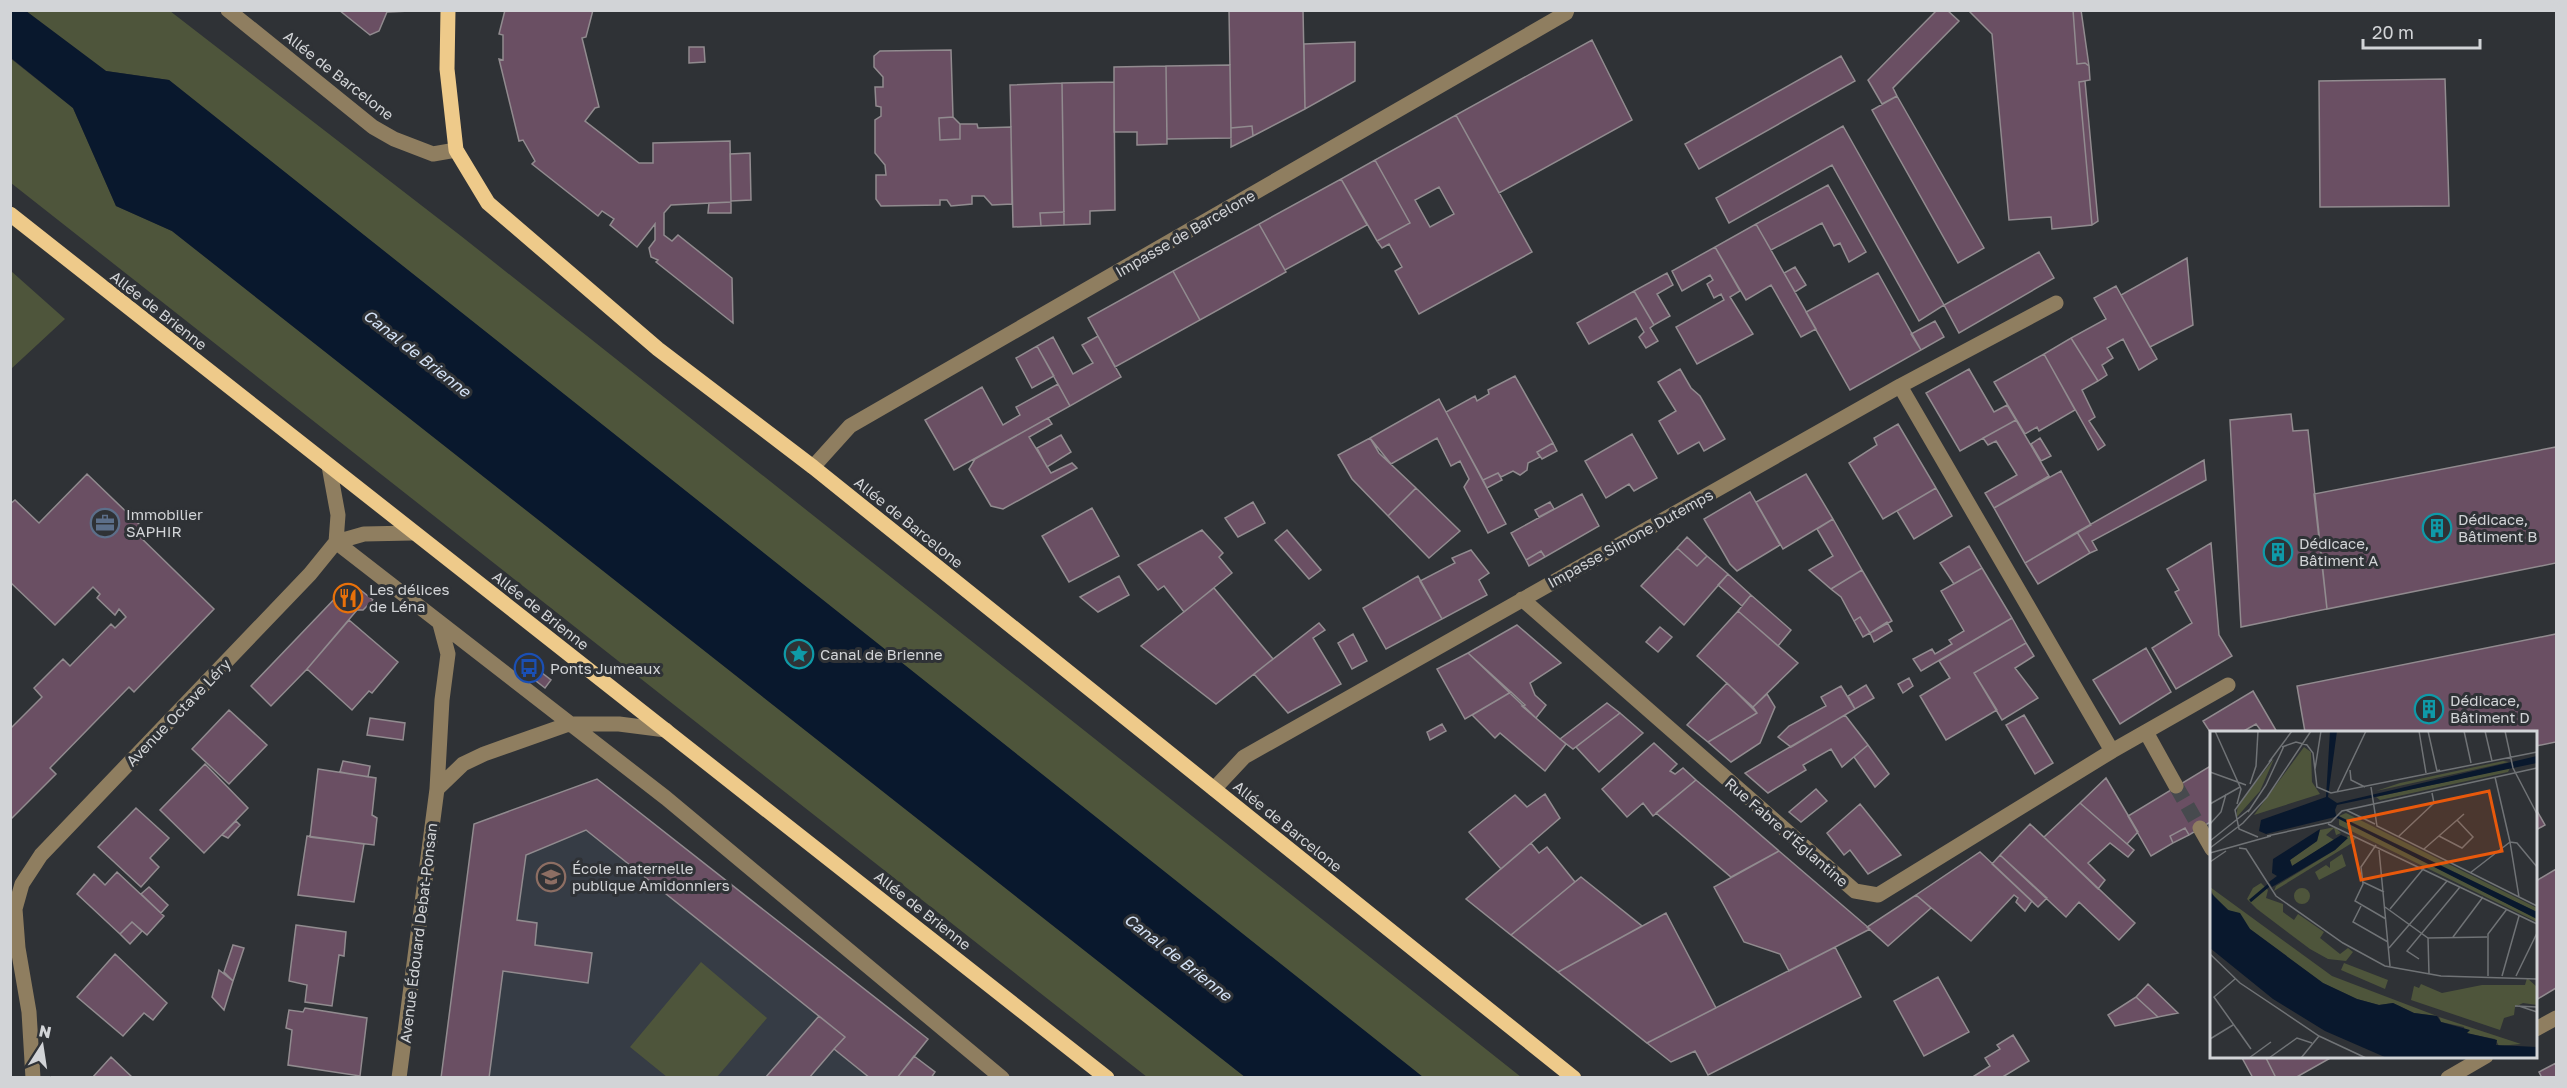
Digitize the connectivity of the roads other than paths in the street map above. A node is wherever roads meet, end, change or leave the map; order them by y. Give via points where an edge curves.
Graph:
1 (228, 10) edge
2 (448, 10) edge
3 (1567, 10) edge
4 (456, 150) junction
5 (10, 214) edge
6 (2056, 303) dead end
7 (1900, 386) junction
8 (329, 466) junction
9 (813, 467) junction
10 (412, 532) junction
11 (336, 542) junction
12 (1522, 599) junction
13 (440, 624) junction
14 (2228, 685) dead end
15 (569, 724) junction
16 (666, 730) junction
17 (2146, 732) junction
18 (2112, 751) junction
19 (2176, 786) tunnel mouth
20 (436, 789) junction
21 (1214, 789) junction
22 (2200, 828) tunnel mouth
23 (2210, 847) edge
24 (14, 947) edge
25 (2556, 1018) edge
26 (2537, 1028) edge
27 (2482, 1058) edge
28 (33, 1077) edge
29 (399, 1077) edge
30 (1002, 1077) edge
31 (1107, 1077) edge
32 (1574, 1077) edge
33 (2448, 1077) edge

1 - 4 street, Allée de Barcelone via 373,128 433,154
2 - 4 main road via 447,69
3 - 9 street, Impasse de Barcelone via 1556,20 850,426
4 - 9 main road, Allée de Barcelone via 488,203 658,349
5 - 8 main road, Allée de Brienne
6 - 7 street, Impasse Simone Dutemps
7 - 12 street, Impasse Simone Dutemps
7 - 18 street
8 - 10 main road, Allée de Brienne
8 - 11 street via 338,515
9 - 21 main road, Allée de Barcelone
10 - 11 street via 364,534
10 - 16 main road, Allée de Brienne
11 - 13 street
11 - 24 street, Avenue Octave Léry via 310,574 41,855 22,884 15,909
12 - 18 street, Rue Fabre d'Églantine via 1855,891 1878,895
12 - 21 street, Impasse Simone Dutemps via 1244,757
13 - 15 street
13 - 20 street, Avenue Édouard Debat-Ponsan via 448,654
14 - 17 street, Rue Fabre d'Églantine
15 - 16 street via 619,724
15 - 20 street via 483,754 464,764
15 - 30 street via 666,798
16 - 31 main road, Allée de Brienne
17 - 18 street, Rue Fabre d'Églantine
17 - 19 street
20 - 29 street, Avenue Édouard Debat-Ponsan
21 - 32 main road, Allée de Barcelone
22 - 23 street
24 - 28 street via 29,1012
25 - 26 street
27 - 33 street

